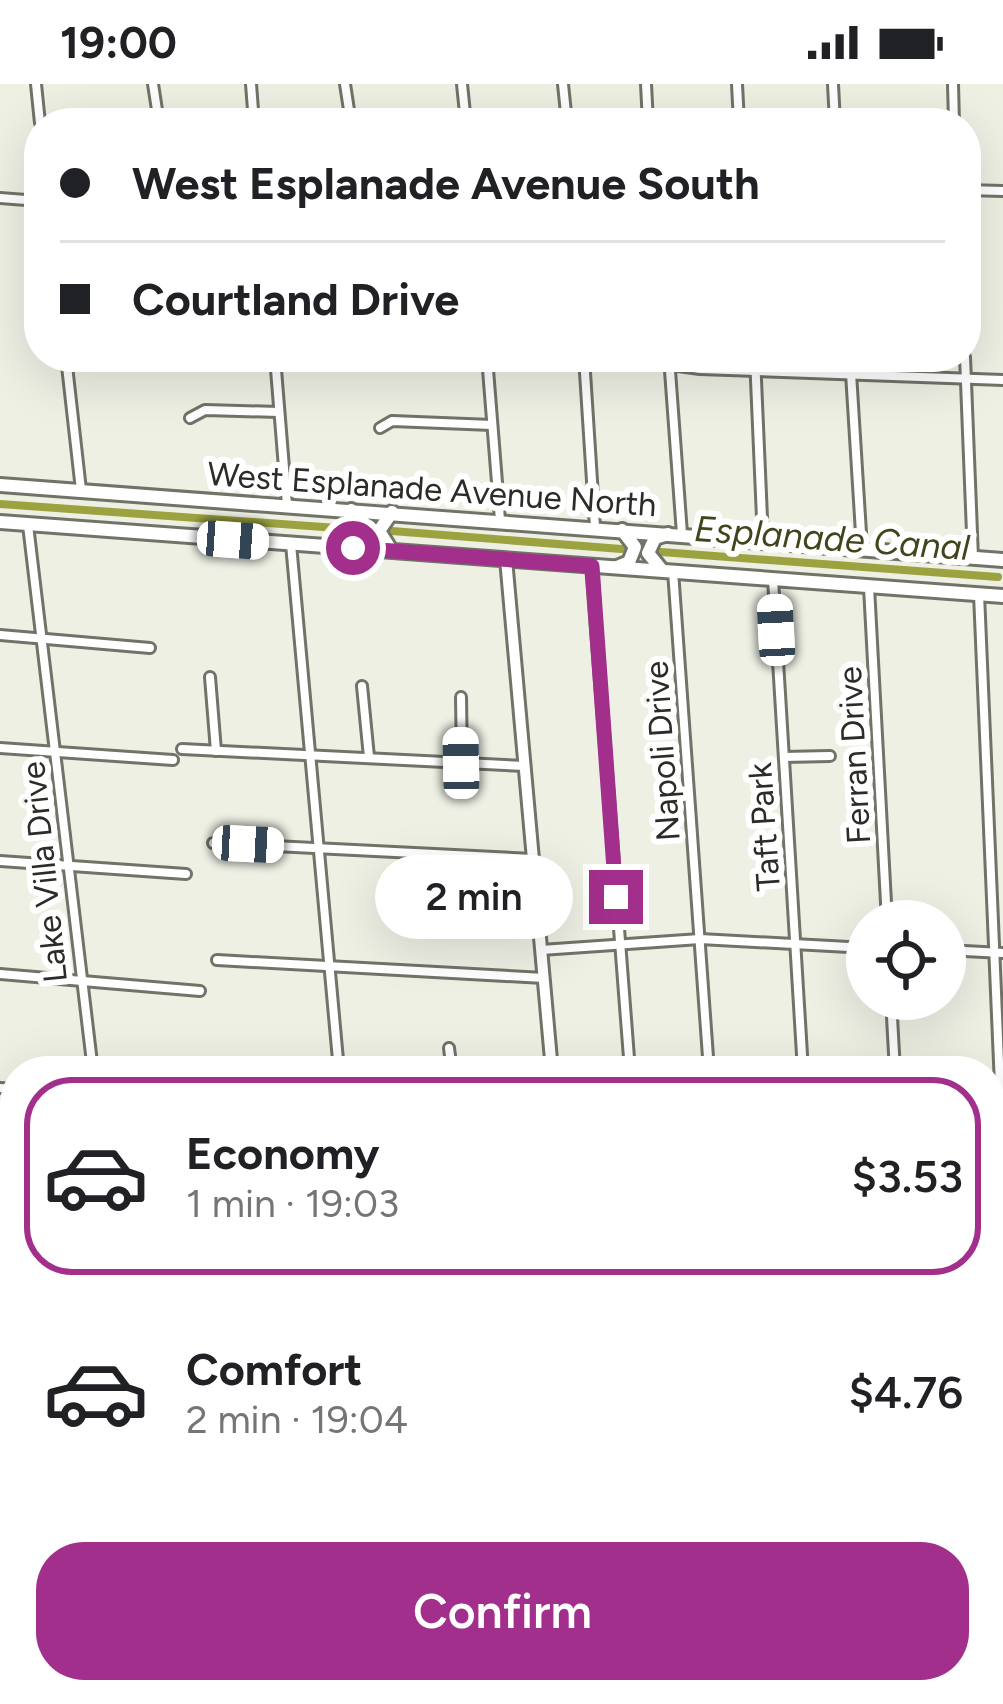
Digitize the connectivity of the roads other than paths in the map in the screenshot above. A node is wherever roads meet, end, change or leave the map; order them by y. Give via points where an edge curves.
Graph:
1 (69, 372) edge
2 (276, 372) edge
3 (488, 372) edge
4 (585, 372) edge
5 (669, 372) edge
6 (755, 372) joint
7 (851, 372) edge
8 (966, 372) edge
9 (851, 376) junction
10 (966, 380) junction
11 (1003, 380) edge
12 (280, 412) junction
13 (190, 418) dead end
14 (493, 424) junction
15 (380, 428) dead end
16 (0, 485) edge
17 (82, 490) junction
18 (287, 505) junction
19 (349, 508) junction
20 (392, 512) junction
21 (500, 520) junction
22 (0, 522) edge
23 (28, 524) junction
24 (595, 527) junction
25 (622, 529) junction
26 (675, 533) junction
27 (763, 541) junction
28 (291, 544) junction
29 (345, 548) junction
30 (862, 549) junction
31 (393, 551) junction
32 (973, 558) junction
33 (506, 560) junction
34 (1001, 561) edge
35 (592, 566) junction
36 (616, 567) junction
37 (669, 571) junction
38 (773, 579) junction
39 (868, 586) junction
40 (994, 594) edge
41 (0, 635) edge
42 (40, 639) junction
43 (150, 648) dead end
44 (210, 676) dead end
45 (362, 686) dead end
46 (461, 697) dead end
47 (0, 748) edge
48 (182, 749) dead end
49 (217, 751) junction
50 (56, 753) junction
51 (311, 754) junction
52 (369, 757) junction
53 (784, 757) junction
54 (830, 757) dead end
55 (173, 760) dead end
56 (461, 763) junction
57 (525, 766) junction
58 (213, 843) dead end
59 (319, 848) junction
60 (533, 859) junction
61 (0, 861) edge
62 (68, 866) junction
63 (186, 874) dead end
64 (886, 900) edge
65 (700, 939) junction
66 (620, 944) junction
67 (795, 945) junction
68 (846, 946) edge
69 (541, 950) junction
70 (966, 951) edge
71 (999, 953) edge
72 (217, 960) dead end
73 (330, 965) junction
74 (0, 974) edge
75 (544, 978) junction
76 (80, 981) junction
77 (200, 991) dead end
78 (892, 1020) edge
79 (449, 1048) dead end
80 (91, 1056) edge
81 (338, 1056) edge
82 (450, 1056) edge
83 (551, 1056) edge
84 (629, 1056) edge
85 (709, 1056) edge
86 (802, 1056) edge
87 (894, 1056) edge
88 (1001, 1056) edge

1 - 17 street
2 - 12 street
3 - 14 street
4 - 24 street
5 - 26 street
6 - 9 street
6 - 27 street
7 - 9 street
8 - 10 street
9 - 10 street
9 - 30 street
10 - 11 street
10 - 32 street
12 - 13 street via 205,410
12 - 18 street
14 - 15 street via 392,421
14 - 21 street
16 - 17 main road, West Esplanade Avenue North
17 - 18 main road, West Esplanade Avenue North
18 - 19 main road, West Esplanade Avenue North
19 - 20 main road, West Esplanade Avenue North
19 - 29 main road via 363,532
20 - 21 main road, West Esplanade Avenue North
20 - 31 main road via 379,530
21 - 24 main road, West Esplanade Avenue North
22 - 23 main road
23 - 28 main road
23 - 42 street, Lake Villa Drive
24 - 25 main road, West Esplanade Avenue North
25 - 26 main road, West Esplanade Avenue North
25 - 36 main road via 635,548
26 - 27 main road, West Esplanade Avenue North
26 - 37 main road via 655,538 648,553
27 - 30 main road, West Esplanade Avenue North
28 - 29 main road
28 - 51 street
29 - 31 main road
30 - 32 main road, West Esplanade Avenue North
31 - 33 main road
32 - 34 main road, West Esplanade Avenue North
33 - 35 main road
33 - 57 street
35 - 36 main road
35 - 66 street
36 - 37 main road
37 - 38 main road
37 - 65 street, Napoli Drive
38 - 39 main road
38 - 53 street, Taft Park
39 - 40 main road
39 - 64 street, Ferran Drive
40 - 71 street
41 - 42 street
42 - 43 street
42 - 50 street, Lake Villa Drive
44 - 49 street
45 - 52 street
46 - 56 street
47 - 50 street
48 - 49 street
49 - 51 street
50 - 55 street
50 - 62 street, Lake Villa Drive
51 - 52 street
51 - 59 street
52 - 56 street
53 - 54 street
53 - 67 street, Taft Park
56 - 57 street
57 - 60 street
58 - 59 street
59 - 60 street
59 - 73 street
60 - 69 street
61 - 62 street
62 - 63 street
62 - 76 street, Lake Villa Drive
65 - 66 street
65 - 67 street
65 - 85 street, Napoli Drive
66 - 69 street
66 - 84 street
67 - 68 street
67 - 86 street, Taft Park
69 - 75 street
70 - 71 street
71 - 88 street
72 - 73 street
73 - 75 street
73 - 81 street
74 - 76 street
75 - 83 street
76 - 77 street
76 - 80 street, Lake Villa Drive
78 - 87 street
79 - 82 street

